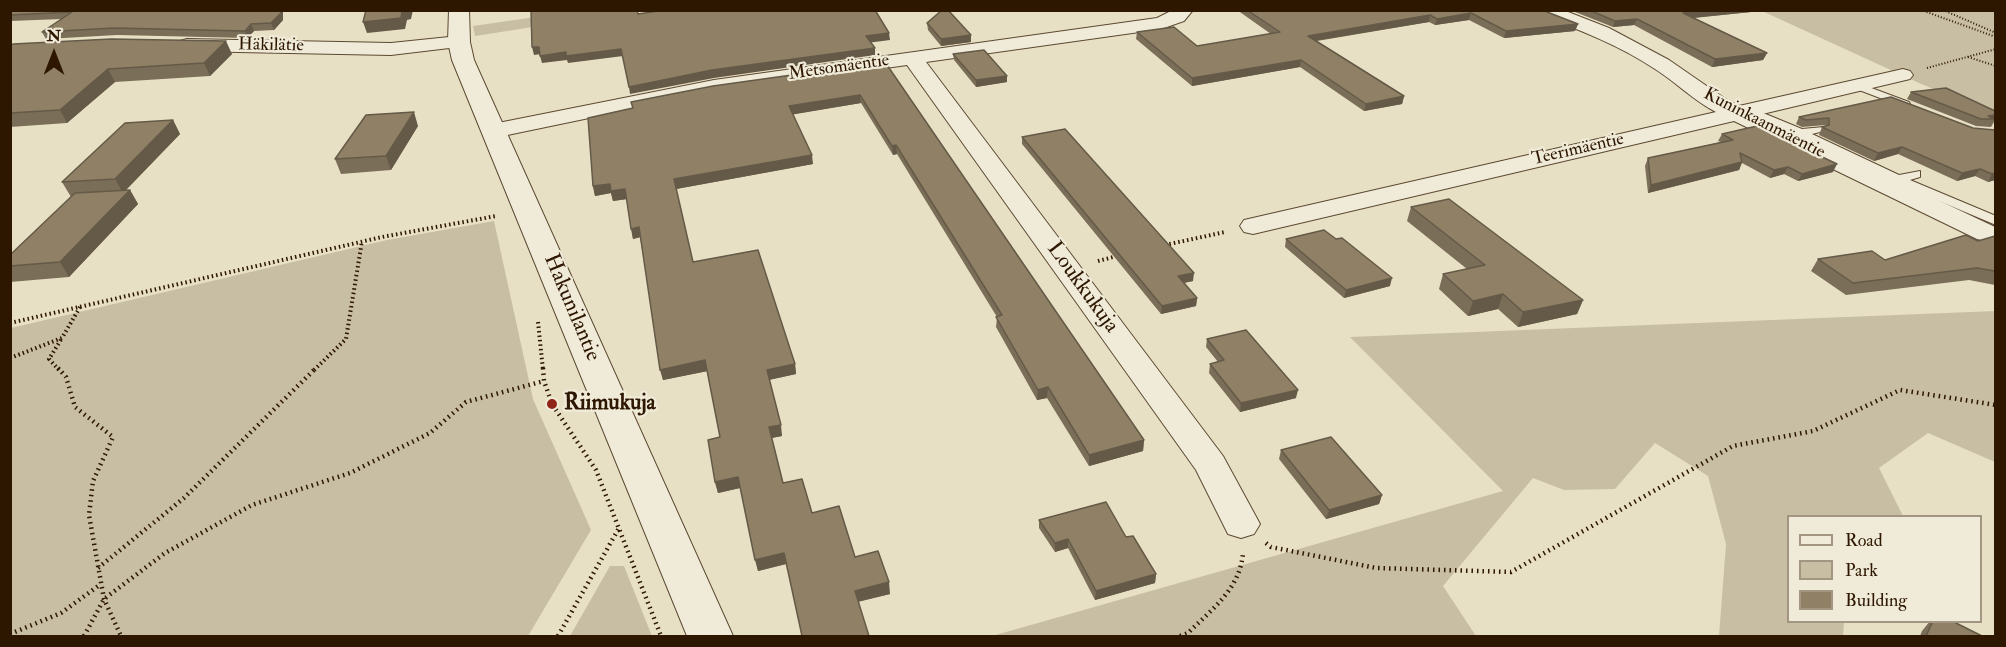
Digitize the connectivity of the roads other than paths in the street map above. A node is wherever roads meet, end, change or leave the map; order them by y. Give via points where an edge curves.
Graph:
1 (1184, 10) edge
2 (1545, 10) edge
3 (459, 26) edge
4 (168, 44) edge
5 (912, 58) junction
6 (1903, 75) road end
7 (1858, 86) junction
8 (1921, 111) edge
9 (1744, 112) junction
10 (1820, 129) edge
11 (494, 131) junction
12 (1801, 133) junction
13 (1916, 174) dead end
14 (1898, 179) junction
15 (1253, 226) road end
16 (1983, 231) edge
17 (1241, 524) road end
18 (710, 636) edge

1 - 5 street, Metsomäentie via 1161,23
2 - 9 street, Kuninkaanmäentie via 1628,45 1712,100
3 - 4 street, Häkilätie via 391,49
3 - 11 street, Hakunilantie via 463,60
5 - 11 street, Metsomäentie via 714,86
5 - 17 street, Loukkukuja via 1211,465
6 - 7 street, Teerimäentie
7 - 8 lane
7 - 9 street, Teerimäentie
9 - 12 lane
9 - 15 street, Teerimäentie
9 - 16 street, Kuninkaanmäentie
10 - 12 lane
11 - 18 street, Hakunilantie
12 - 14 lane
13 - 14 lane
14 - 16 lane

